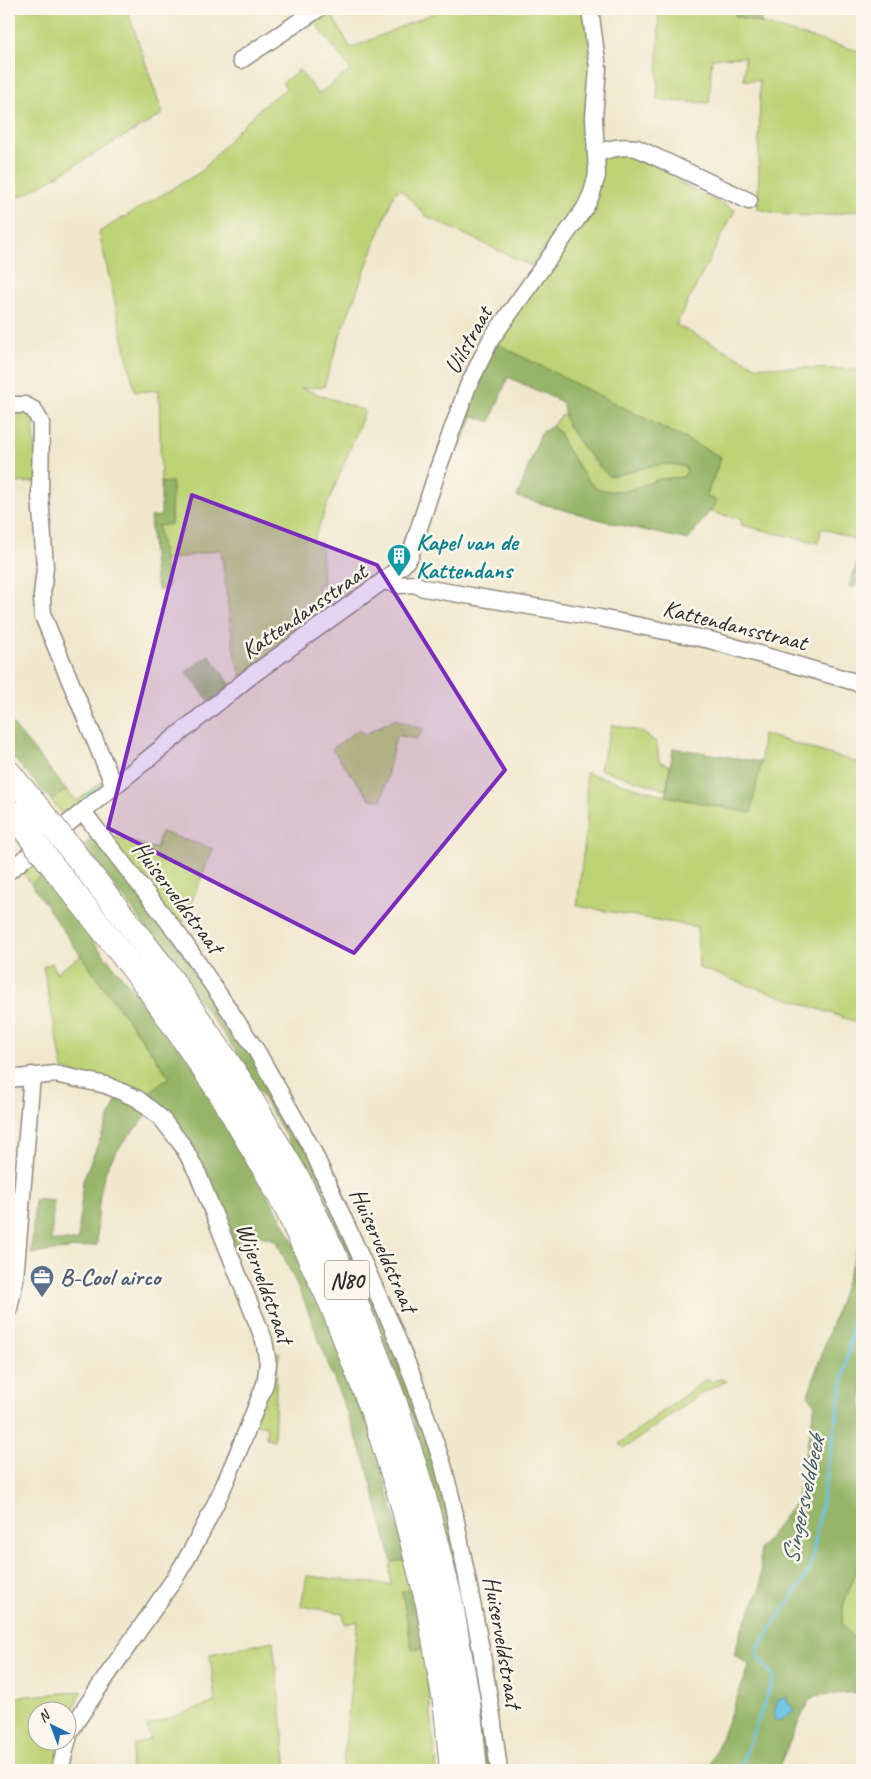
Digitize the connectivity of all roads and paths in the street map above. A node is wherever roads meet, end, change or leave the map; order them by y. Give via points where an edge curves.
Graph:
1 (318, 9) edge
2 (590, 9) edge
3 (241, 60) dead end
4 (596, 154) junction
5 (749, 200) dead end
6 (9, 405) edge
7 (404, 564) junction
8 (383, 581) junction
9 (414, 584) junction
10 (862, 684) edge
11 (9, 773) edge
12 (114, 786) junction
13 (83, 812) junction
14 (16, 819) edge
15 (9, 871) edge
16 (32, 1075) junction
17 (9, 1079) edge
18 (9, 1309) edge
19 (78, 1718) edge
20 (64, 1752) edge
21 (60, 1770) edge
22 (452, 1770) edge
23 (475, 1770) edge
24 (499, 1770) edge

1 - 3 street
2 - 4 street, Uilstraat via 598,68 594,117
4 - 5 street via 621,146 637,148
4 - 7 street, Uilstraat via 597,175 585,208 491,339 468,386 410,556
6 - 12 street via 25,405 34,410 41,423 44,616
7 - 8 street, Uilstraat
7 - 9 street via 412,574
8 - 9 street, Kattendansstraat
8 - 12 street, Kattendansstraat via 252,675
9 - 10 street, Kattendansstraat via 710,640
11 - 23 highway, N80, bridge via 164,969 239,1079 298,1179 350,1287 395,1403 426,1502 450,1598 468,1702
12 - 13 street, Kattendansstraat
13 - 15 street, Kattendansstraat
13 - 24 street, Huiserveldstraat via 181,938 256,1050 312,1149 388,1317 413,1378 452,1501 481,1648
14 - 22 highway, N80, bridge via 147,986 222,1094 282,1199 331,1303 375,1417 402,1502 428,1604 446,1708
16 - 17 street, Wijerveldstraat
16 - 18 street via 15,1279
16 - 19 street, Wijerveldstraat via 55,1074 106,1085 138,1099 161,1118 183,1146 198,1174 264,1340 268,1364 266,1384 217,1504 178,1573
20 - 21 street, Wijerveldstraat

